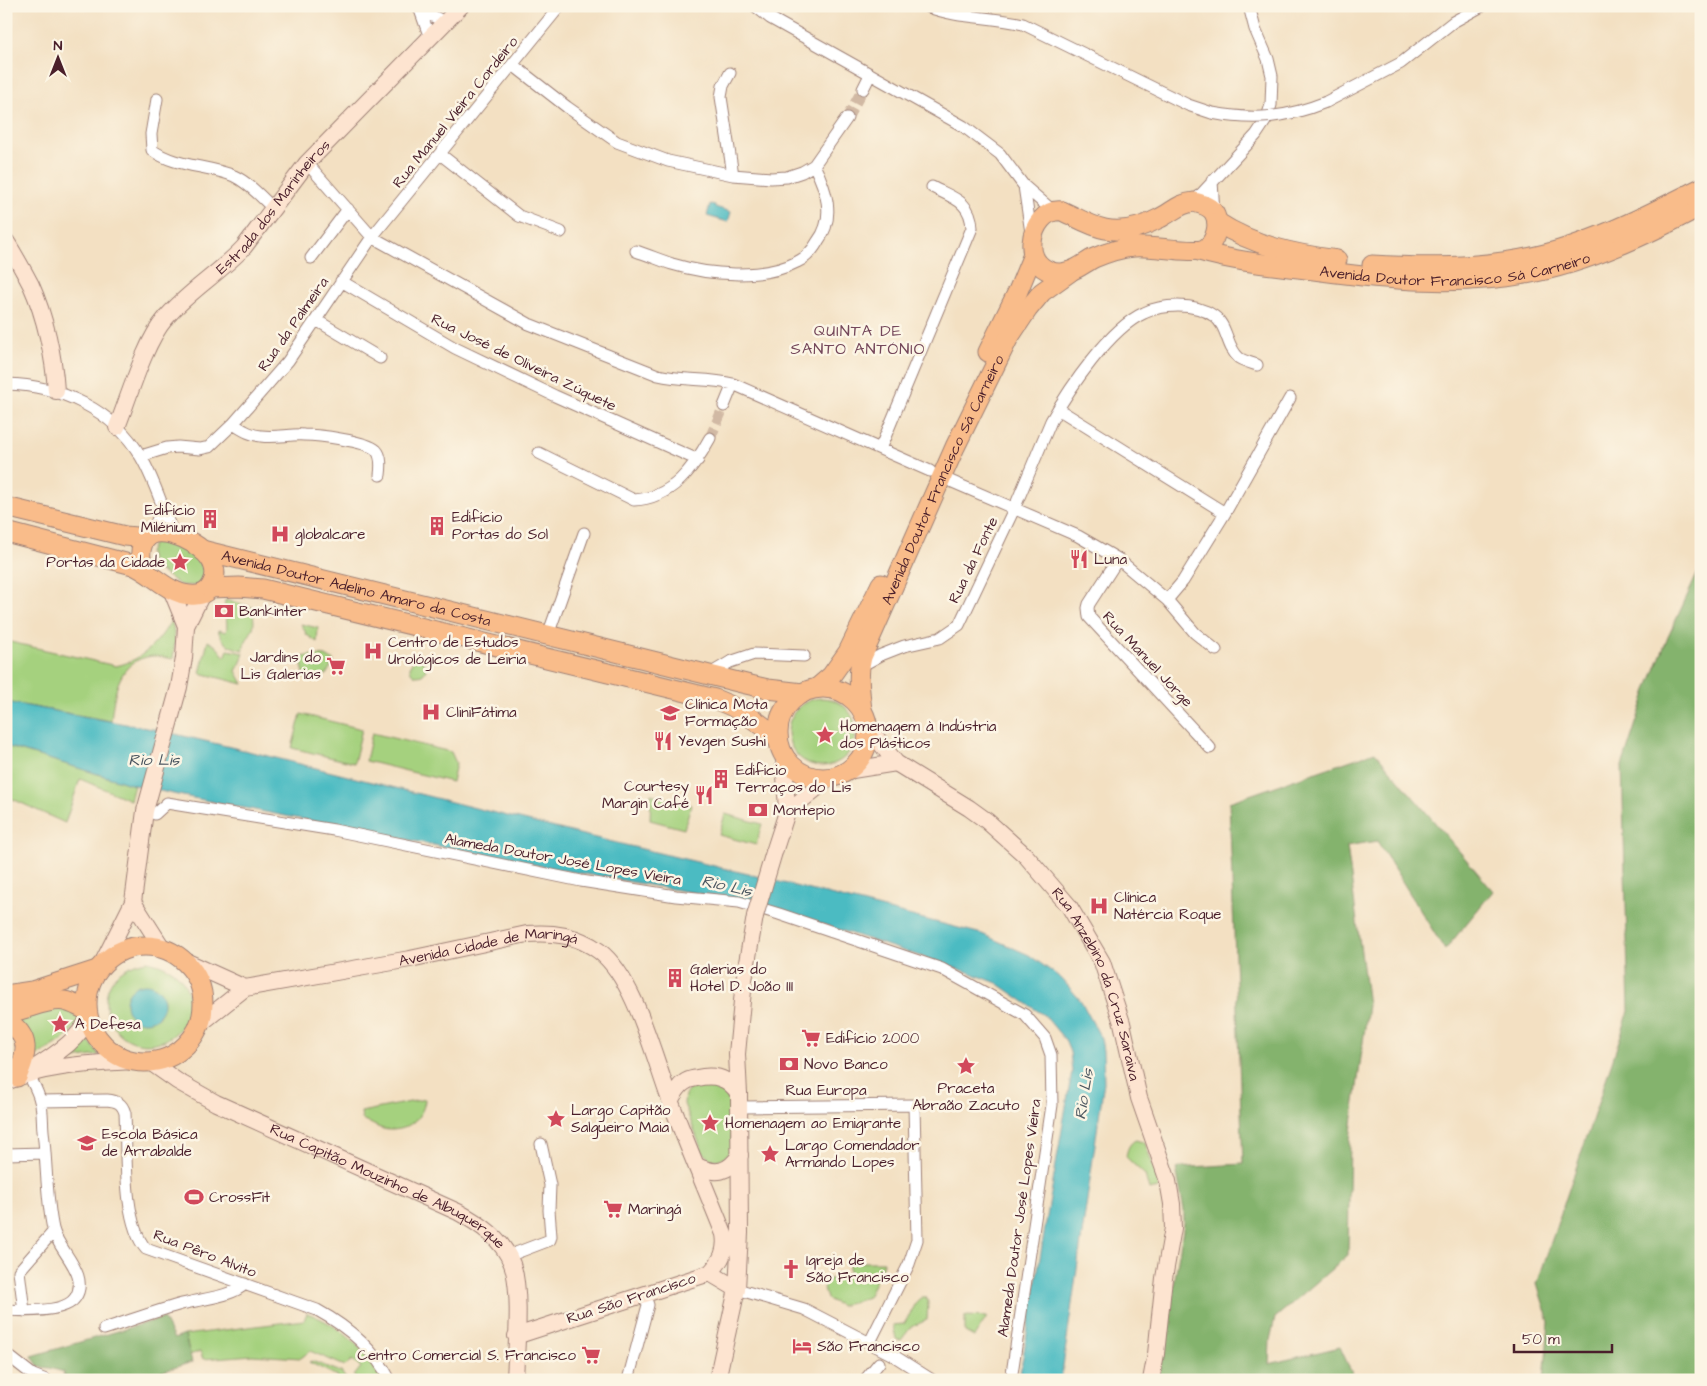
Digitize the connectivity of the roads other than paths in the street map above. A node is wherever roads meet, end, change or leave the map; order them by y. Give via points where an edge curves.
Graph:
1 (461, 6) edge
2 (560, 6) edge
3 (755, 6) edge
4 (926, 6) edge
5 (1249, 6) edge
6 (1482, 6) edge
7 (418, 8) edge
8 (446, 22) junction
9 (430, 38) junction
10 (513, 65) junction
11 (730, 73) dead end
12 (870, 75) junction
13 (864, 90) tunnel mouth
14 (157, 99) dead end
15 (847, 118) tunnel mouth
16 (440, 154) junction
17 (307, 163) junction
18 (814, 165) junction
19 (733, 176) junction
20 (1212, 182) junction
21 (1024, 186) junction
22 (932, 187) dead end
23 (1701, 188) edge
24 (1194, 202) junction
25 (1701, 206) edge
26 (273, 208) junction
27 (348, 209) junction
28 (1053, 211) junction
29 (1215, 218) junction
30 (561, 232) dead end
31 (372, 237) junction
32 (1032, 238) junction
33 (6, 241) edge
34 (636, 251) dead end
35 (1199, 251) junction
36 (1032, 257) junction
37 (311, 258) dead end
38 (1070, 272) junction
39 (341, 281) junction
40 (316, 320) junction
41 (380, 358) dead end
42 (1257, 365) dead end
43 (6, 384) edge
44 (733, 384) junction
45 (56, 391) junction
46 (1290, 398) dead end
47 (724, 406) tunnel mouth
48 (1058, 409) junction
49 (233, 424) junction
50 (117, 427) junction
51 (710, 438) tunnel mouth
52 (880, 449) junction
53 (539, 453) dead end
54 (141, 456) junction
55 (698, 460) junction
56 (936, 474) junction
57 (380, 475) dead end
58 (162, 506) junction
59 (6, 507) edge
60 (1014, 509) junction
61 (1225, 513) junction
62 (6, 532) edge
63 (584, 533) dead end
64 (173, 534) junction
65 (149, 536) junction
66 (202, 550) junction
67 (1118, 560) junction
68 (144, 570) junction
69 (171, 589) junction
70 (206, 591) junction
71 (1167, 600) junction
72 (186, 626) junction
73 (548, 635) junction
74 (1216, 650) dead end
75 (804, 656) dead end
76 (860, 667) junction
77 (708, 675) junction
78 (810, 690) junction
79 (865, 718) junction
80 (781, 748) junction
81 (1210, 748) dead end
82 (896, 763) junction
83 (838, 774) junction
84 (151, 809) junction
85 (788, 812) junction
86 (133, 902) junction
87 (163, 949) junction
88 (183, 960) junction
89 (100, 967) junction
90 (245, 988) junction
91 (6, 995) edge
92 (6, 1013) edge
93 (87, 1014) junction
94 (6, 1020) edge
95 (200, 1024) junction
96 (737, 1054) junction
97 (131, 1061) junction
98 (150, 1062) junction
99 (658, 1067) junction
100 (717, 1076) junction
101 (17, 1077) edge
102 (687, 1080) junction
103 (739, 1100) junction
104 (40, 1101) junction
105 (670, 1101) junction
106 (541, 1144) dead end
107 (46, 1153) junction
108 (6, 1154) edge
109 (740, 1155) junction
110 (697, 1166) junction
111 (53, 1232) junction
112 (508, 1256) junction
113 (710, 1272) junction
114 (1164, 1278) junction
115 (244, 1284) junction
116 (737, 1289) junction
117 (644, 1294) junction
118 (6, 1310) edge
119 (24, 1311) junction
120 (104, 1329) dead end
121 (516, 1336) junction
122 (870, 1342) junction
123 (6, 1354) edge
124 (879, 1363) dead end
125 (46, 1380) edge
126 (390, 1380) edge
127 (515, 1380) edge
128 (628, 1380) edge
129 (717, 1380) edge
130 (865, 1380) edge
131 (932, 1380) edge
132 (1011, 1380) edge
133 (1141, 1380) edge
134 (1151, 1380) edge

1 - 8 main road, Estrada dos Marinheiros
2 - 10 street, Rua Manuel Vieira Cordeiro
3 - 12 street via 770,18
4 - 6 street, bridge via 937,11 1023,24 1188,105 1212,113 1252,118 1306,110 1326,102 1401,63 1453,22
5 - 20 street via 1272,76 1271,105 1256,135
7 - 8 street
7 - 9 street
8 - 9 main road, Estrada dos Marinheiros
9 - 17 main road, Estrada dos Marinheiros
10 - 16 street, Rua Manuel Vieira Cordeiro
10 - 19 street via 617,142 668,161
11 - 19 street via 721,97
12 - 13 street
12 - 21 street via 978,136 1000,154
14 - 26 street via 151,134 152,150 165,157 234,176
15 - 18 street
16 - 30 street via 519,216
16 - 31 street, Rua Manuel Vieira Cordeiro
17 - 26 main road, Estrada dos Marinheiros
17 - 27 street
18 - 19 street via 787,177
18 - 34 street via 824,185 827,223 811,252 798,262 779,270 732,274 673,264
20 - 24 street
20 - 29 street
21 - 28 street
21 - 32 street
22 - 52 street via 964,204 970,212 972,228
23 - 29 main road, Avenida Doutor Francisco Sá Carneiro via 1612,232 1571,247 1489,264 1395,266 1313,257 1247,239
24 - 28 main road via 1177,207 1147,225 1128,230 1105,230 1062,211
24 - 29 main road, Avenida Doutor Francisco Sá Carneiro via 1209,208
25 - 35 main road, Avenida Doutor Francisco Sá Carneiro via 1636,238 1569,264 1507,277 1442,280 1372,278 1236,260
26 - 50 main road, Estrada dos Marinheiros via 233,258 160,325
27 - 31 street
27 - 37 street
28 - 32 main road via 1043,217
29 - 35 main road via 1212,242
31 - 39 street, Rua da Palmeira
31 - 44 street via 529,324 658,375
32 - 36 main road
33 - 45 main road via 31,286 44,323
35 - 38 main road, Avenida Doutor Francisco Sá Carneiro via 1152,247 1121,249 1094,258
36 - 38 main road via 1044,268
36 - 56 main road, Avenida Doutor Francisco Sá Carneiro via 943,442
38 - 56 main road, Avenida Doutor Francisco Sá Carneiro via 1042,292 1008,339
39 - 40 street, Rua da Palmeira
39 - 55 street, Rua José de Oliveira Zúquete via 455,348
40 - 41 street
40 - 49 street, Rua da Palmeira via 283,368
42 - 48 street, Rua da Fonte via 1240,358 1221,324 1209,313 1182,306 1154,309 1132,320 1110,340 1085,369
43 - 45 street
44 - 47 street
44 - 52 street
45 - 50 street via 86,404
46 - 61 street
48 - 60 street, Rua da Fonte
48 - 61 street
49 - 54 street, Rua da Palmeira via 209,446 200,449 166,448
49 - 57 street via 249,434 260,436 303,434 370,446 380,458
50 - 54 street
51 - 55 street
52 - 56 street
53 - 55 street via 634,500 665,491 688,473
54 - 58 street
56 - 60 street
56 - 76 main road, Avenida Doutor Francisco Sá Carneiro
56 - 78 main road, Avenida Doutor Francisco Sá Carneiro via 848,652 831,676
58 - 64 street
58 - 65 street
59 - 65 main road via 126,536
60 - 67 street via 1078,536
60 - 76 street, Rua da Fonte via 959,625 940,638 904,646
61 - 71 street via 1183,582
62 - 68 main road
63 - 73 street
64 - 65 main road via 164,532
64 - 66 main road
65 - 68 main road via 139,554
66 - 70 main road via 215,570 214,580
66 - 73 main road, Avenida Doutor Adelino Amaro da Costa
67 - 71 street
67 - 81 street, Rua Manuel Jorge via 1089,604 1089,617
68 - 69 main road
69 - 70 main road via 184,594
69 - 72 main road
70 - 72 main road
70 - 80 main road, Avenida Doutor Adelino Amaro da Costa via 239,587 263,589 715,699 761,724
71 - 74 street via 1195,633
72 - 84 main road via 182,672
73 - 77 main road, Avenida Doutor Adelino Amaro da Costa
75 - 77 street via 754,654 730,662
76 - 79 main road, Avenida Doutor Francisco Sá Carneiro via 858,682
77 - 78 main road, Avenida Doutor Adelino Amaro da Costa via 768,689
78 - 79 main road via 830,688 843,692 854,700
78 - 80 main road via 790,702 782,713 778,726
79 - 82 main road, Rua Anzebino da Cruz Saraiva
79 - 83 main road via 868,740 864,752 857,763
80 - 83 main road via 803,774 816,778
80 - 85 main road
82 - 83 main road
82 - 114 main road, Rua Anzebino da Cruz Saraiva via 969,808 1026,856 1069,906 1102,962 1122,1023 1139,1098 1168,1181 1172,1228
83 - 85 main road
84 - 86 main road
84 - 132 street, Alameda Doutor José Lopes Vieira via 166,803 334,830 581,881 739,902 942,969 1025,1015 1046,1038 1051,1055 1052,1105
85 - 96 main road, bridge via 755,916 744,980
86 - 87 main road
86 - 89 main road
87 - 88 main road
87 - 89 main road via 150,946 124,949
88 - 90 main road
88 - 95 main road via 202,989
89 - 91 main road via 32,991
89 - 93 main road via 88,989
90 - 95 main road, Avenida Cidade de Maringá
90 - 99 main road, Avenida Cidade de Maringá via 527,934 545,932 572,936 599,951 618,971 652,1045
92 - 93 main road via 57,1000 70,1002
93 - 97 main road via 94,1033 104,1046
93 - 101 main road via 83,1029 76,1038
94 - 101 main road via 25,1043 26,1055
95 - 98 main road via 181,1050
96 - 100 main road
96 - 103 main road
97 - 98 main road
97 - 101 main road via 89,1064
98 - 112 main road, Rua Capitão Mouzinho de Albuquerque via 216,1103 472,1219 494,1236
99 - 102 main road
99 - 105 main road, Avenida Cidade de Maringá
100 - 102 main road
100 - 103 main road via 734,1086
101 - 104 street
102 - 105 main road
103 - 109 main road
103 - 122 street, Rua Europa via 914,1105 916,1240 909,1264
104 - 107 street
104 - 115 street, Rua Pêro Alvito via 120,1102 125,1113 130,1214 140,1242 146,1249
105 - 110 main road, Avenida Cidade de Maringá
106 - 112 street via 550,1185 552,1236 550,1240
107 - 108 street
107 - 111 street
109 - 110 main road via 734,1164 722,1171 710,1172
109 - 116 main road
110 - 113 main road, Avenida Cidade de Maringá via 725,1240 721,1259
111 - 119 street via 19,1271
111 - 119 street via 76,1273 79,1289 72,1302 50,1309
112 - 121 main road, Rua Capitão Mouzinho de Albuquerque via 513,1265 516,1288
113 - 116 main road, Rua São Francisco
113 - 117 main road, Rua São Francisco
114 - 133 main road, Rua Anzebino da Cruz Saraiva
114 - 134 main road, Rua Anzebino da Cruz Saraiva
115 - 120 street via 230,1293 180,1304
115 - 126 street, Rua Pêro Alvito via 317,1310 338,1322 366,1346 384,1367
116 - 122 street, Rua São Francisco via 804,1309
116 - 129 main road
117 - 121 main road, Rua São Francisco
117 - 128 street via 648,1305
118 - 119 street
121 - 127 main road, Rua Capitão Mouzinho de Albuquerque
122 - 131 street, Rua São Francisco
123 - 125 street via 33,1375
124 - 130 street

